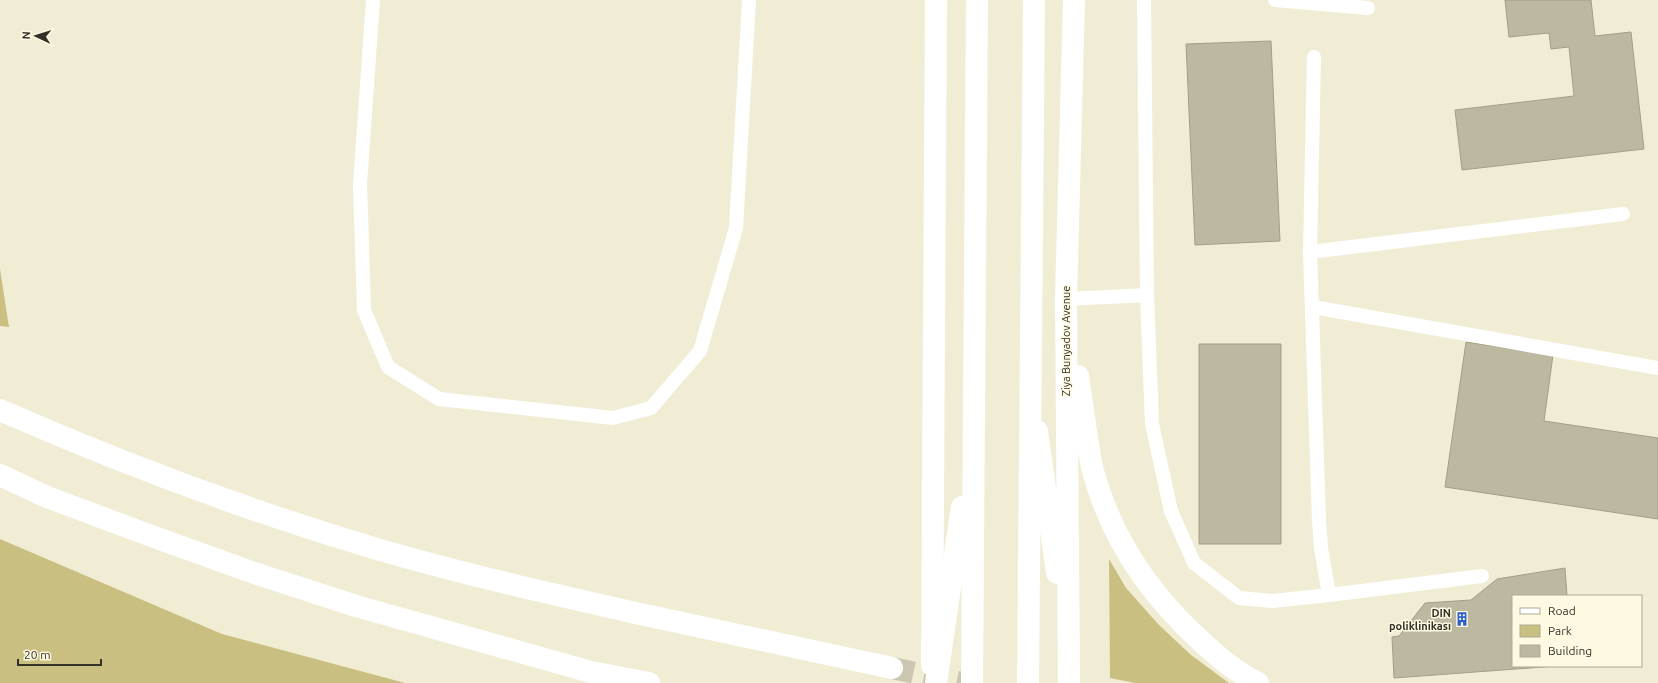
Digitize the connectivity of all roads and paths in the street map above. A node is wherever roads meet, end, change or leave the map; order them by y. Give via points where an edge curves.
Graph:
1 (373, 0) edge
2 (749, 0) edge
3 (936, 0) edge
4 (977, 0) edge
5 (1034, 0) edge
6 (1074, 0) edge
7 (1144, 0) edge
8 (1275, 0) edge
9 (1368, 8) dead end
10 (1314, 57) dead end
11 (1624, 214) dead end
12 (1310, 252) junction
13 (1147, 295) junction
14 (1066, 299) junction
15 (1313, 307) junction
16 (1658, 368) edge
17 (1030, 382) junction
18 (0, 410) edge
19 (974, 426) junction
20 (0, 475) edge
21 (1482, 576) dead end
22 (1329, 595) junction
23 (892, 668) tunnel mouth
24 (1069, 673) edge
25 (650, 683) edge
26 (932, 683) edge
27 (936, 683) edge
28 (972, 683) edge
29 (1028, 683) edge
30 (1258, 683) edge

1 - 2 lane via 360,184 364,310 388,367 439,399 612,418 651,408 700,351 736,228
3 - 26 main road
4 - 19 main road
5 - 17 main road
6 - 14 main road, Ziya Bunyadov Avenue
7 - 13 lane
8 - 9 lane
10 - 12 lane
11 - 12 lane
12 - 15 lane
13 - 14 lane
13 - 22 lane via 1152,424 1171,511 1194,563 1239,598 1272,601
14 - 24 main road, Ziya Bunyadov Avenue
14 - 30 main road via 1092,470 1105,509 1120,542 1148,585 1181,623 1218,657
15 - 16 lane
15 - 22 lane via 1320,541
17 - 24 main road
17 - 29 main road
18 - 23 main road via 65,439 168,478 378,549 525,588
19 - 27 main road
19 - 28 main road
20 - 25 main road via 47,497 146,534 356,606 591,672
21 - 22 lane

